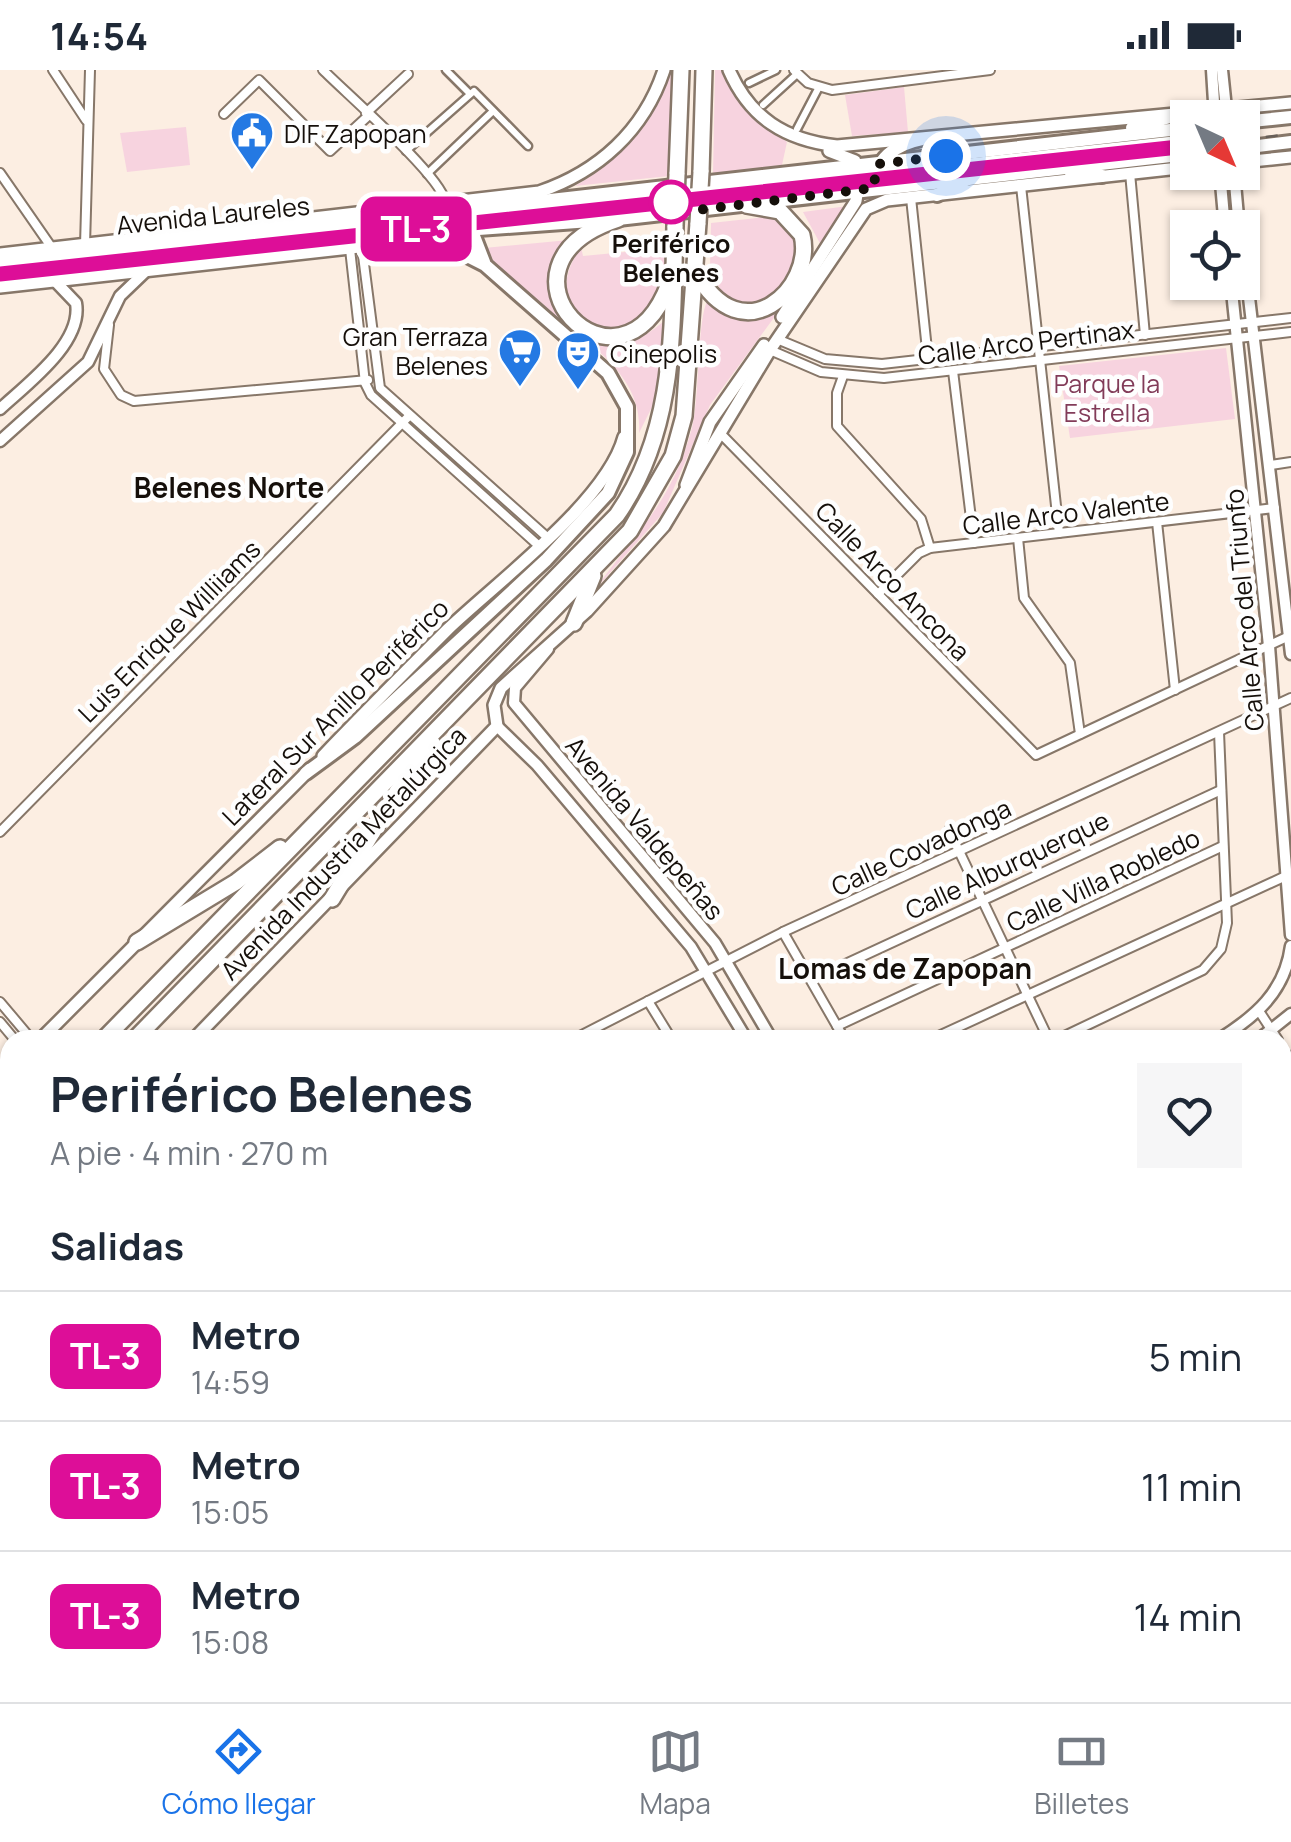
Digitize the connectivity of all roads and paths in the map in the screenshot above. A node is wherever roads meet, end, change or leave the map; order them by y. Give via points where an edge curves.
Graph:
1 (52, 70) edge
2 (90, 70) edge
3 (323, 70) edge
4 (446, 70) edge
5 (664, 70) edge
6 (682, 70) edge
7 (704, 70) edge
8 (728, 70) edge
9 (776, 70) edge
10 (990, 70) edge
11 (1212, 70) edge
12 (1222, 70) edge
13 (795, 72) edge
14 (408, 74) dead end
15 (916, 74) edge
16 (749, 84) dead end
17 (818, 87) junction
18 (472, 93) junction
19 (1218, 100) edge
20 (1221, 100) edge
21 (1291, 103) edge
22 (763, 105) dead end
23 (1260, 108) edge
24 (493, 111) junction
25 (224, 114) dead end
26 (367, 114) junction
27 (1170, 116) edge
28 (1170, 117) edge
29 (1291, 117) edge
30 (1260, 120) edge
31 (87, 122) junction
32 (1170, 130) edge
33 (801, 134) junction
34 (922, 139) junction
35 (1084, 140) junction
36 (1291, 142) edge
37 (528, 146) dead end
38 (1260, 146) edge
39 (405, 152) junction
40 (1170, 156) edge
41 (1291, 157) edge
42 (1260, 160) edge
43 (878, 164) junction
44 (857, 166) junction
45 (1042, 169) junction
46 (1170, 169) edge
47 (0, 173) edge
48 (1130, 173) junction
49 (427, 174) junction
50 (1102, 176) junction
51 (970, 177) junction
52 (673, 180) junction
53 (1021, 186) junction
54 (876, 188) junction
55 (858, 190) junction
56 (540, 192) junction
57 (592, 195) junction
58 (937, 195) junction
59 (912, 198) junction
60 (445, 202) junction
61 (746, 205) junction
62 (479, 208) junction
63 (618, 220) junction
64 (472, 230) junction
65 (434, 238) junction
66 (52, 248) junction
67 (86, 248) junction
68 (356, 248) junction
69 (114, 249) junction
70 (0, 254) edge
71 (0, 262) edge
72 (485, 264) junction
73 (118, 270) junction
74 (674, 270) junction
75 (696, 272) junction
76 (144, 273) junction
77 (85, 274) junction
78 (0, 277) edge
79 (54, 281) junction
80 (0, 286) edge
81 (1234, 300) edge
82 (1252, 300) edge
83 (114, 310) junction
84 (77, 316) junction
85 (1291, 318) edge
86 (1256, 322) junction
87 (109, 324) junction
88 (1236, 324) junction
89 (1291, 332) edge
90 (1145, 334) junction
91 (1257, 336) junction
92 (1237, 338) junction
93 (773, 344) junction
94 (1038, 346) junction
95 (928, 359) junction
96 (1040, 361) junction
97 (88, 362) junction
98 (104, 368) junction
99 (953, 371) junction
100 (843, 376) junction
101 (378, 378) junction
102 (366, 380) junction
103 (624, 398) junction
104 (0, 409) edge
105 (409, 416) junction
106 (402, 424) junction
107 (721, 434) junction
108 (0, 441) edge
109 (1291, 462) edge
110 (1271, 465) junction
111 (484, 482) junction
112 (476, 490) junction
113 (680, 503) junction
114 (1275, 508) junction
115 (1255, 511) junction
116 (1157, 522) junction
117 (1058, 534) junction
118 (1018, 538) junction
119 (543, 542) junction
120 (974, 543) junction
121 (930, 548) junction
122 (600, 563) junction
123 (878, 594) junction
124 (574, 623) junction
125 (1290, 636) edge
126 (1269, 646) junction
127 (548, 650) junction
128 (1291, 654) edge
129 (483, 680) junction
130 (1175, 690) junction
131 (1291, 698) edge
132 (1274, 706) junction
133 (429, 709) junction
134 (497, 726) junction
135 (1219, 732) junction
136 (1080, 734) junction
137 (556, 752) junction
138 (537, 765) junction
139 (306, 773) junction
140 (1220, 790) junction
141 (950, 830) dead end
142 (0, 832) edge
143 (1288, 833) edge
144 (1223, 846) junction
145 (959, 851) junction
146 (1288, 875) junction
147 (981, 898) junction
148 (332, 900) junction
149 (1226, 904) junction
150 (783, 932) junction
151 (1291, 935) edge
152 (137, 942) junction
153 (1291, 946) edge
154 (1005, 948) junction
155 (726, 960) junction
156 (707, 971) junction
157 (811, 980) junction
158 (1027, 995) junction
159 (648, 1000) junction
160 (0, 1002) edge
161 (1259, 1011) junction
162 (837, 1026) junction
163 (24, 1030) edge
164 (50, 1030) edge
165 (113, 1030) edge
166 (144, 1030) edge
167 (202, 1030) edge
168 (591, 1030) edge
169 (666, 1030) edge
170 (740, 1030) edge
171 (766, 1030) edge
172 (839, 1030) edge
173 (952, 1030) edge
174 (1046, 1030) edge
175 (1074, 1030) edge
176 (1232, 1030) edge
177 (1271, 1030) edge

1 - 31 street
2 - 31 street
3 - 26 street
4 - 18 street
5 - 56 main road, Avenida Laureles via 632,126 592,170
6 - 52 highway
7 - 75 highway, bridge
8 - 33 main road via 766,122
9 - 16 street
10 - 15 street
11 - 19 street
12 - 20 street
13 - 17 street
13 - 22 street
14 - 26 street
15 - 17 street
17 - 33 street
18 - 24 street
18 - 39 street
21 - 23 main road
24 - 37 street
24 - 49 street
25 - 26 street via 259,80 330,151
26 - 39 street
27 - 34 main road
28 - 35 main road
29 - 30 main road
31 - 67 street
32 - 35 main road
33 - 34 main road via 837,146
33 - 44 main road via 852,157
34 - 43 main road via 901,145
35 - 43 main road, Avenida Laureles
36 - 38 main road
39 - 49 street
40 - 45 main road
41 - 42 main road
43 - 44 main road, Avenida Laureles
43 - 54 main road
44 - 52 main road, Avenida Laureles
44 - 55 main road
45 - 50 main road
45 - 51 main road, Avenida Laureles
46 - 48 main road
47 - 66 street
48 - 50 main road
48 - 90 street
49 - 60 street
50 - 53 main road
51 - 54 main road, Avenida Laureles
51 - 58 main road
52 - 57 main road, Avenida Laureles
52 - 74 highway, bridge
53 - 58 main road
53 - 94 street
54 - 55 main road, Avenida Laureles
55 - 61 main road, Avenida Laureles
55 - 113 main road via 710,422
56 - 57 main road
56 - 60 main road, Avenida Laureles
57 - 62 main road, Avenida Laureles
58 - 59 main road
59 - 93 main road via 866,209
59 - 95 street
60 - 67 main road, Avenida Laureles
61 - 63 main road, Avenida Laureles
61 - 75 highway via 780,211 802,235 802,260 782,295 764,309 732,312 712,298
62 - 64 main road
62 - 69 main road, Avenida Laureles
63 - 64 main road, Avenida Laureles
63 - 74 highway via 578,237 558,266 559,299 574,323 601,337 637,330 661,304
64 - 65 main road, Avenida Laureles
64 - 72 main road
64 - 73 main road, Avenida Laureles via 354,238
65 - 68 main road, Avenida Laureles
65 - 72 main road
66 - 67 main road, Avenida Laureles
66 - 70 main road, Avenida Laureles
67 - 69 main road, Avenida Laureles
67 - 71 main road, Avenida Laureles
67 - 77 main road
68 - 76 main road, Avenida Laureles
68 - 101 street
68 - 102 street
69 - 73 main road
72 - 103 main road via 608,373
73 - 76 main road, Avenida Laureles
73 - 77 main road, Avenida Laureles
73 - 83 street
74 - 133 highway via 662,418 638,484 596,540
75 - 122 highway via 690,384 673,456 630,531
76 - 83 street
77 - 78 main road, Avenida Laureles
77 - 79 main road, Avenida Laureles
77 - 84 street
79 - 80 main road, Avenida Laureles
79 - 84 street via 74,297
81 - 88 street, Calle Arco del Triunfo
82 - 86 street, Calle Arco del Triunfo
83 - 87 street
84 - 104 street via 57,352
85 - 86 street, Calle Arco Pertinax
86 - 88 street, Calle Arco Pertinax
86 - 91 street, Calle Arco del Triunfo
87 - 97 street
87 - 98 street
88 - 90 street, Calle Arco Pertinax
88 - 92 street, Calle Arco del Triunfo
89 - 91 street, Calle Arco Pertinax
90 - 94 street, Calle Arco Pertinax
91 - 92 street, Calle Arco Pertinax
91 - 110 street, Calle Arco del Triunfo
92 - 96 street, Calle Arco Pertinax
92 - 115 street, Calle Arco del Triunfo
93 - 95 street, Calle Arco Pertinax via 842,362
93 - 100 street, Calle Arco Pertinax via 808,367
93 - 107 main road
94 - 95 street, Calle Arco Pertinax
94 - 96 street
96 - 99 street, Calle Arco Pertinax
96 - 117 street
97 - 98 street
97 - 108 street
98 - 102 street via 134,401
99 - 100 street, Calle Arco Pertinax
99 - 120 street
100 - 121 street via 837,426 921,519
101 - 102 street
101 - 105 street
102 - 106 street via 371,395
103 - 119 main road, Lateral Sur Anillo Periférico via 618,454
103 - 139 main road via 627,452 602,501 490,616
105 - 106 street, Luis Enrique Williiams
105 - 111 street
106 - 112 street
106 - 142 street, Luis Enrique Williiams
107 - 113 main road
107 - 123 street, Calle Arco Ancona
109 - 110 street
110 - 114 street, Calle Arco del Triunfo
111 - 112 street
111 - 119 street
112 - 119 street
113 - 124 main road, Avenida Industria Metalúrgica
114 - 115 street, Calle Arco Valente
114 - 125 street, Calle Arco del Triunfo
115 - 116 street, Calle Arco Valente
115 - 126 street, Calle Arco del Triunfo
116 - 117 street, Calle Arco Valente
116 - 130 street
117 - 118 street, Calle Arco Valente
118 - 120 street, Calle Arco Valente
118 - 136 street via 1024,598 1070,663
119 - 139 main road, Lateral Sur Anillo Periférico
120 - 121 street, Calle Arco Valente
121 - 123 street, Calle Arco Valente
122 - 124 highway
122 - 129 highway
123 - 136 street, Calle Arco Ancona via 1036,756
124 - 127 main road, Avenida Industria Metalúrgica
125 - 126 street
125 - 128 street, Calle Arco del Triunfo
126 - 130 street
126 - 132 street, Calle Arco del Triunfo
127 - 134 main road, Avenida Industria Metalúrgica via 498,693
127 - 137 street, Avenida Valdepeñas via 513,699
129 - 148 highway via 398,790
129 - 166 highway
130 - 136 street
131 - 132 street, Calle Covadonga
132 - 135 street, Calle Covadonga
132 - 143 street, Calle Arco del Triunfo
133 - 152 highway via 267,859
133 - 165 highway
134 - 138 street, Avenida Valdepeñas
134 - 148 main road, Avenida Industria Metalúrgica
135 - 140 street
135 - 145 street, Calle Covadonga
137 - 138 street via 542,754
137 - 155 street, Avenida Valdepeñas
138 - 156 street, Avenida Valdepeñas
139 - 152 main road, Lateral Sur Anillo Periférico
140 - 144 street
140 - 147 street, Calle Alburquerque
141 - 145 street
143 - 146 street, Calle Arco del Triunfo
144 - 149 street
144 - 154 street, Calle Villa Robledo
145 - 147 street
145 - 150 street, Calle Covadonga
146 - 149 street
146 - 151 street, Calle Arco del Triunfo
147 - 154 street
147 - 157 street, Calle Alburquerque
148 - 167 main road, Avenida Industria Metalúrgica
149 - 158 street
149 - 175 street via 1225,937 1203,970
150 - 155 street, Calle Covadonga
150 - 157 street
152 - 164 main road, Lateral Sur Anillo Periférico
153 - 161 street via 1286,973
154 - 158 street
154 - 162 street, Calle Villa Robledo
155 - 156 street, Calle Covadonga
155 - 171 street, Avenida Valdepeñas
156 - 159 street, Calle Covadonga
156 - 170 street, Avenida Valdepeñas
157 - 162 street
158 - 173 street
158 - 174 street
159 - 168 street, Calle Covadonga
159 - 169 street
160 - 163 street
161 - 176 street
161 - 177 street
162 - 172 street

